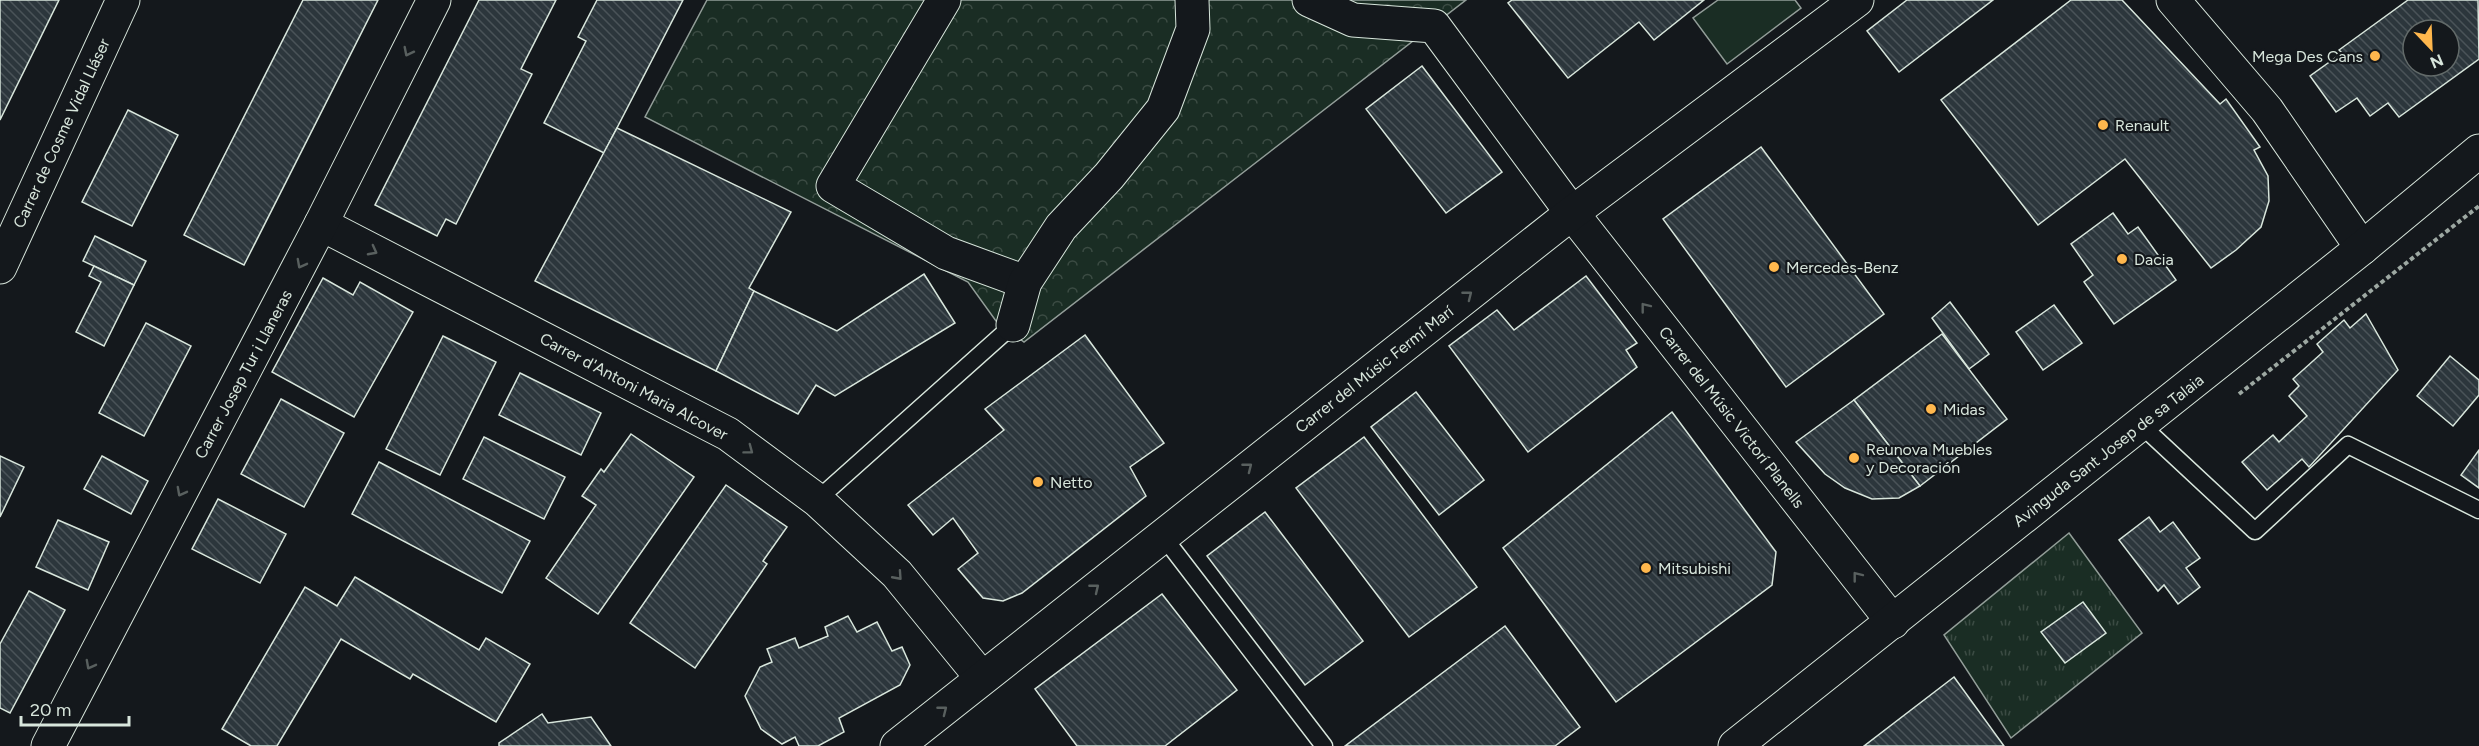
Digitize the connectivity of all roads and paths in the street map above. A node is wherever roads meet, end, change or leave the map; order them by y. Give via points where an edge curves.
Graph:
1 (123, 0) edge
2 (434, 0) edge
3 (944, 0) edge
4 (1192, 0) edge
5 (1309, 0) edge
6 (1857, 0) edge
7 (2173, 0) edge
8 (2479, 150) edge
9 (2479, 164) edge
10 (2448, 179) junction
11 (2479, 206) edge
12 (1572, 213) junction
13 (321, 224) junction
14 (2362, 248) junction
15 (0, 267) edge
16 (1024, 282) junction
17 (1013, 325) joint
18 (2234, 398) dead end
19 (2140, 424) junction
20 (817, 500) junction
21 (2479, 510) edge
22 (1162, 535) junction
23 (1893, 622) junction
24 (982, 678) junction
25 (1746, 743) edge
26 (48, 746) edge
27 (897, 746) edge
28 (1324, 746) edge

1 - 15 street, Carrer de Cosme Vidal Lláser
2 -> 13 street, Carrer Josep Tur i Llaneras
3 - 16 street via 833,186 946,253
4 - 16 street via 1193,29 1163,109 1110,176 1061,227
5 - 12 street, Carrer del Músic Victorí Planells via 1353,20 1434,26
6 - 12 street, Carrer del Músic Fermí Marí
7 - 14 street via 2267,110
8 - 10 street, Avinguda Sant Josep de sa Talaia
9 - 10 street
10 - 14 street, Avinguda Sant Josep de sa Talaia
11 - 18 path
22 -> 12 street, Carrer del Músic Fermí Marí
23 -> 12 street, Carrer del Músic Victorí Planells
13 -> 20 street, Carrer d'Antoni Maria Alcover via 728,434
13 -> 26 street, Carrer Josep Tur i Llaneras
14 - 19 street, Avinguda Sant Josep de sa Talaia
16 - 17 street
17 - 20 lane
19 - 21 lane via 2255,531 2348,445
19 - 23 street, Avinguda Sant Josep de sa Talaia
20 -> 24 street, Carrer d'Antoni Maria Alcover via 897,574
24 -> 22 street, Carrer del Músic Fermí Marí
22 - 28 lane
23 - 25 street, Avinguda Sant Josep de sa Talaia
27 -> 24 street, Carrer del Músic Fermí Marí

